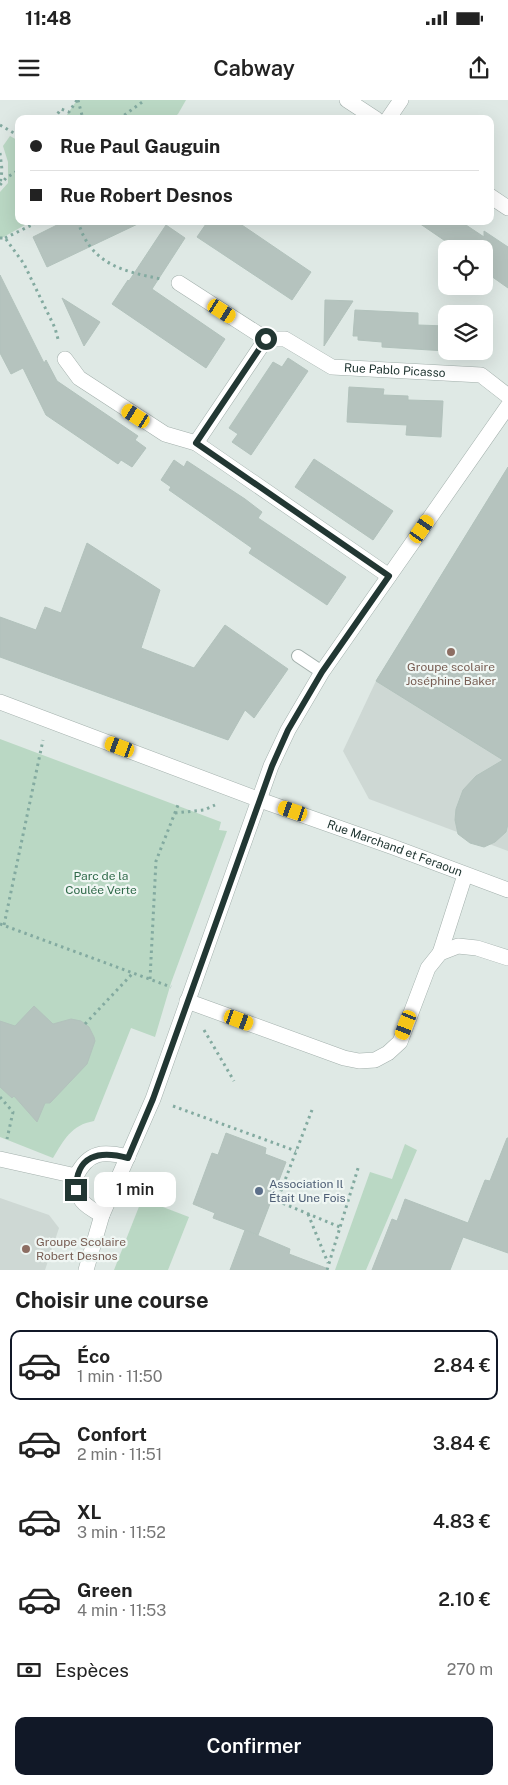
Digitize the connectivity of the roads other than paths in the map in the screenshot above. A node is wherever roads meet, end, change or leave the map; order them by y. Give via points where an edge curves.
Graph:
1 (347, 100) edge
2 (400, 100) edge
3 (370, 115) edge
4 (391, 115) edge
5 (494, 199) edge
6 (508, 208) edge
7 (179, 283) road end
8 (266, 339) junction
9 (65, 359) road end
10 (508, 396) edge
11 (508, 406) edge
12 (196, 443) junction
13 (389, 576) junction
14 (298, 656) dead end
15 (322, 672) junction
16 (0, 702) edge
17 (260, 800) junction
18 (465, 875) junction
19 (508, 890) edge
20 (440, 952) junction
21 (508, 958) edge
22 (188, 997) junction
23 (128, 1158) junction
24 (2, 1159) edge
25 (76, 1176) junction
26 (102, 1215) junction
27 (86, 1270) edge

1 - 3 street
2 - 4 street
5 - 6 street
7 - 8 street, Rue Pablo Picasso
8 - 10 street, Rue Pablo Picasso via 285,339 332,367 481,375
8 - 12 street
9 - 12 street via 79,378 165,434
11 - 13 street
12 - 13 street
13 - 15 street
14 - 15 lane
15 - 17 street via 288,730
16 - 17 street, Rue Marchand et Feraoun
17 - 18 street, Rue Marchand et Feraoun
17 - 22 street
18 - 19 street, Rue Marchand et Feraoun
18 - 20 street
20 - 21 street via 458,946
20 - 22 street via 428,968 400,1042 375,1060 359,1062 344,1058
22 - 23 street via 153,1099
23 - 25 street via 111,1153 96,1156 83,1164
23 - 26 street
24 - 25 street
25 - 26 street via 76,1190 86,1207
26 - 27 street

